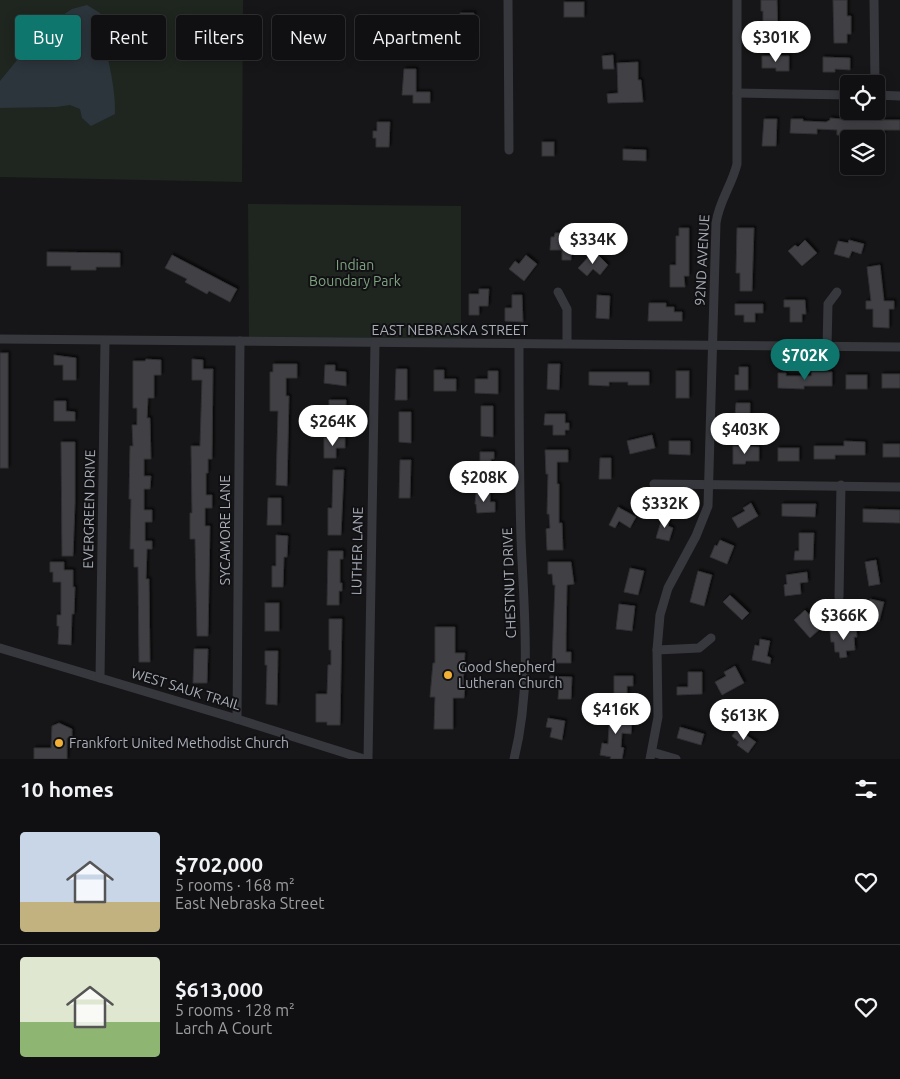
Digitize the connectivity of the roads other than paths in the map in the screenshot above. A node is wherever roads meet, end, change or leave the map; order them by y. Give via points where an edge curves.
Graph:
1 (508, 0) edge
2 (737, 0) edge
3 (874, 0) edge
4 (875, 75) edge
5 (737, 93) junction
6 (840, 95) edge
7 (885, 95) edge
8 (900, 96) edge
9 (509, 150) dead end
10 (558, 292) dead end
11 (836, 292) dead end
12 (0, 339) edge
13 (106, 341) junction
14 (240, 341) junction
15 (375, 343) junction
16 (567, 343) junction
17 (519, 344) junction
18 (713, 346) junction
19 (827, 347) junction
20 (900, 347) edge
21 (654, 484) dead end
22 (709, 485) junction
23 (841, 485) junction
24 (900, 487) edge
25 (839, 597) dead end
26 (711, 638) dead end
27 (0, 648) edge
28 (657, 650) junction
29 (100, 678) junction
30 (238, 718) junction
31 (651, 756) edge
32 (366, 759) edge
33 (514, 759) edge
34 (676, 759) edge

1 - 9 street
2 - 5 street, 92ND AVENUE
3 - 4 street
5 - 6 street
5 - 18 street, 92ND AVENUE via 737,164 718,208 716,223
7 - 8 street
10 - 16 street via 566,309
11 - 19 street via 828,304
12 - 13 street, EAST NEBRASKA STREET
13 - 14 street, EAST NEBRASKA STREET
13 - 29 street, EVERGREEN DRIVE
14 - 15 street, EAST NEBRASKA STREET
14 - 30 street, SYCAMORE LANE
15 - 17 street, EAST NEBRASKA STREET
15 - 32 street, LUTHER LANE
16 - 17 street, EAST NEBRASKA STREET
16 - 18 street, EAST NEBRASKA STREET
17 - 33 street, CHESTNUT DRIVE via 519,477 526,671
18 - 19 street, EAST NEBRASKA STREET
18 - 22 street, 92ND AVENUE
19 - 20 street, EAST NEBRASKA STREET
21 - 22 street
22 - 23 street
22 - 28 street, 92ND AVENUE via 708,506 668,588 660,615
23 - 24 street
23 - 25 street
26 - 28 street via 699,648
27 - 29 street, WEST SAUK TRAIL
28 - 31 street, 92ND AVENUE via 658,717
29 - 30 street, WEST SAUK TRAIL
30 - 32 street, WEST SAUK TRAIL
31 - 34 street

